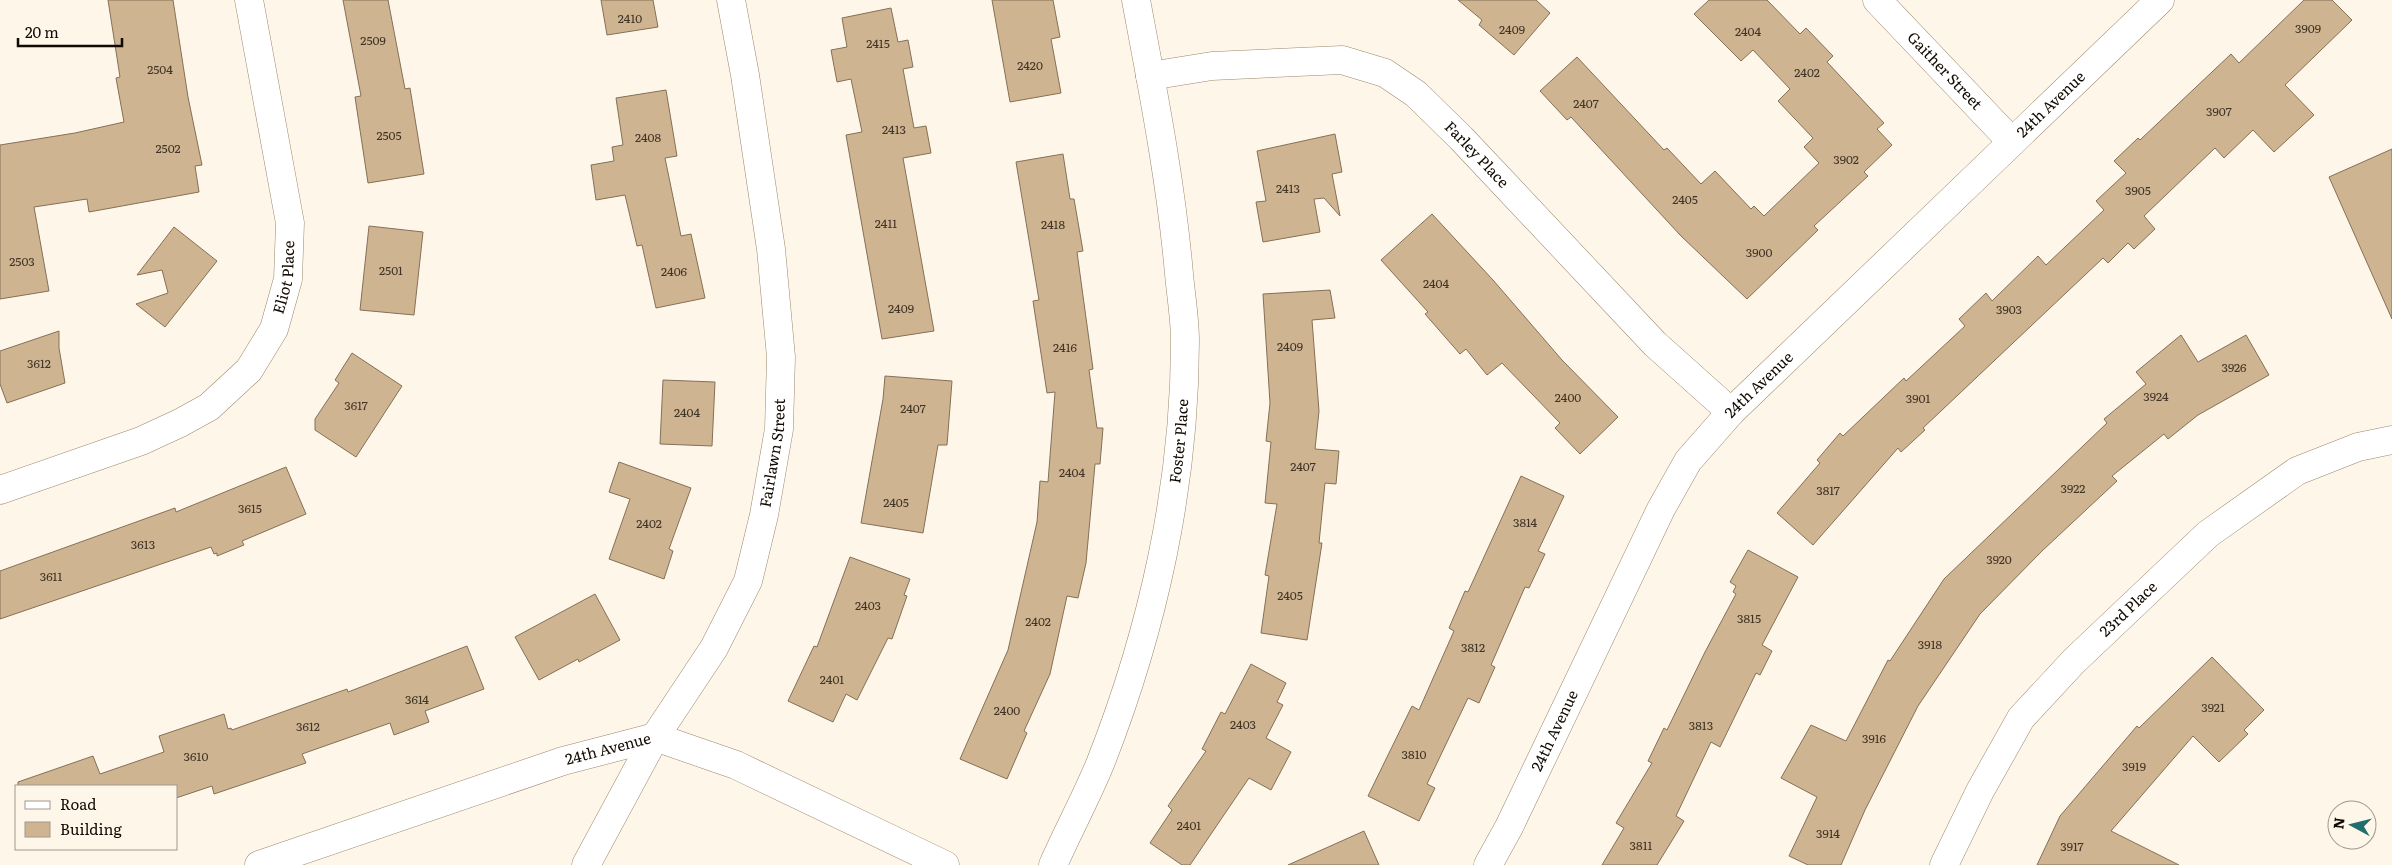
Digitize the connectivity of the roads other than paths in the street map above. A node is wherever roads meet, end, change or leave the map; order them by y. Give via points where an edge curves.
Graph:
1 (249, 0) edge
2 (730, 0) edge
3 (1136, 0) edge
4 (1877, 0) edge
5 (2160, 0) edge
6 (1150, 76) junction
7 (2012, 142) junction
8 (1731, 412) junction
9 (2392, 440) edge
10 (0, 490) edge
11 (655, 737) junction
12 (260, 865) edge
13 (586, 865) edge
14 (945, 865) edge
15 (1053, 865) edge
16 (1488, 865) edge
17 (1944, 865) edge

1 - 10 street, Eliot Place via 290,223 288,279 274,329 249,370 209,407 141,441
2 - 11 street, Fairlawn Street via 771,249 781,357 779,429 764,515 748,580 714,648
3 - 6 street, Foster Place
4 - 7 street, Gaither Street
5 - 7 street, 24th Avenue
6 - 8 street, Farley Place via 1212,66 1342,60 1384,73 1416,94 1655,344
6 - 15 street, Foster Place via 1175,232 1185,340 1180,442 1169,522 1151,611 1100,764
7 - 8 street, 24th Avenue
8 - 16 street, 24th Avenue via 1688,462 1661,509
9 - 17 street, 23rd Place via 2358,447 2297,471 2208,534 2074,661 2021,718
11 - 12 street, 24th Avenue via 563,761
11 - 13 street, Fairlawn Street
11 - 14 street, 24th Avenue via 736,766

